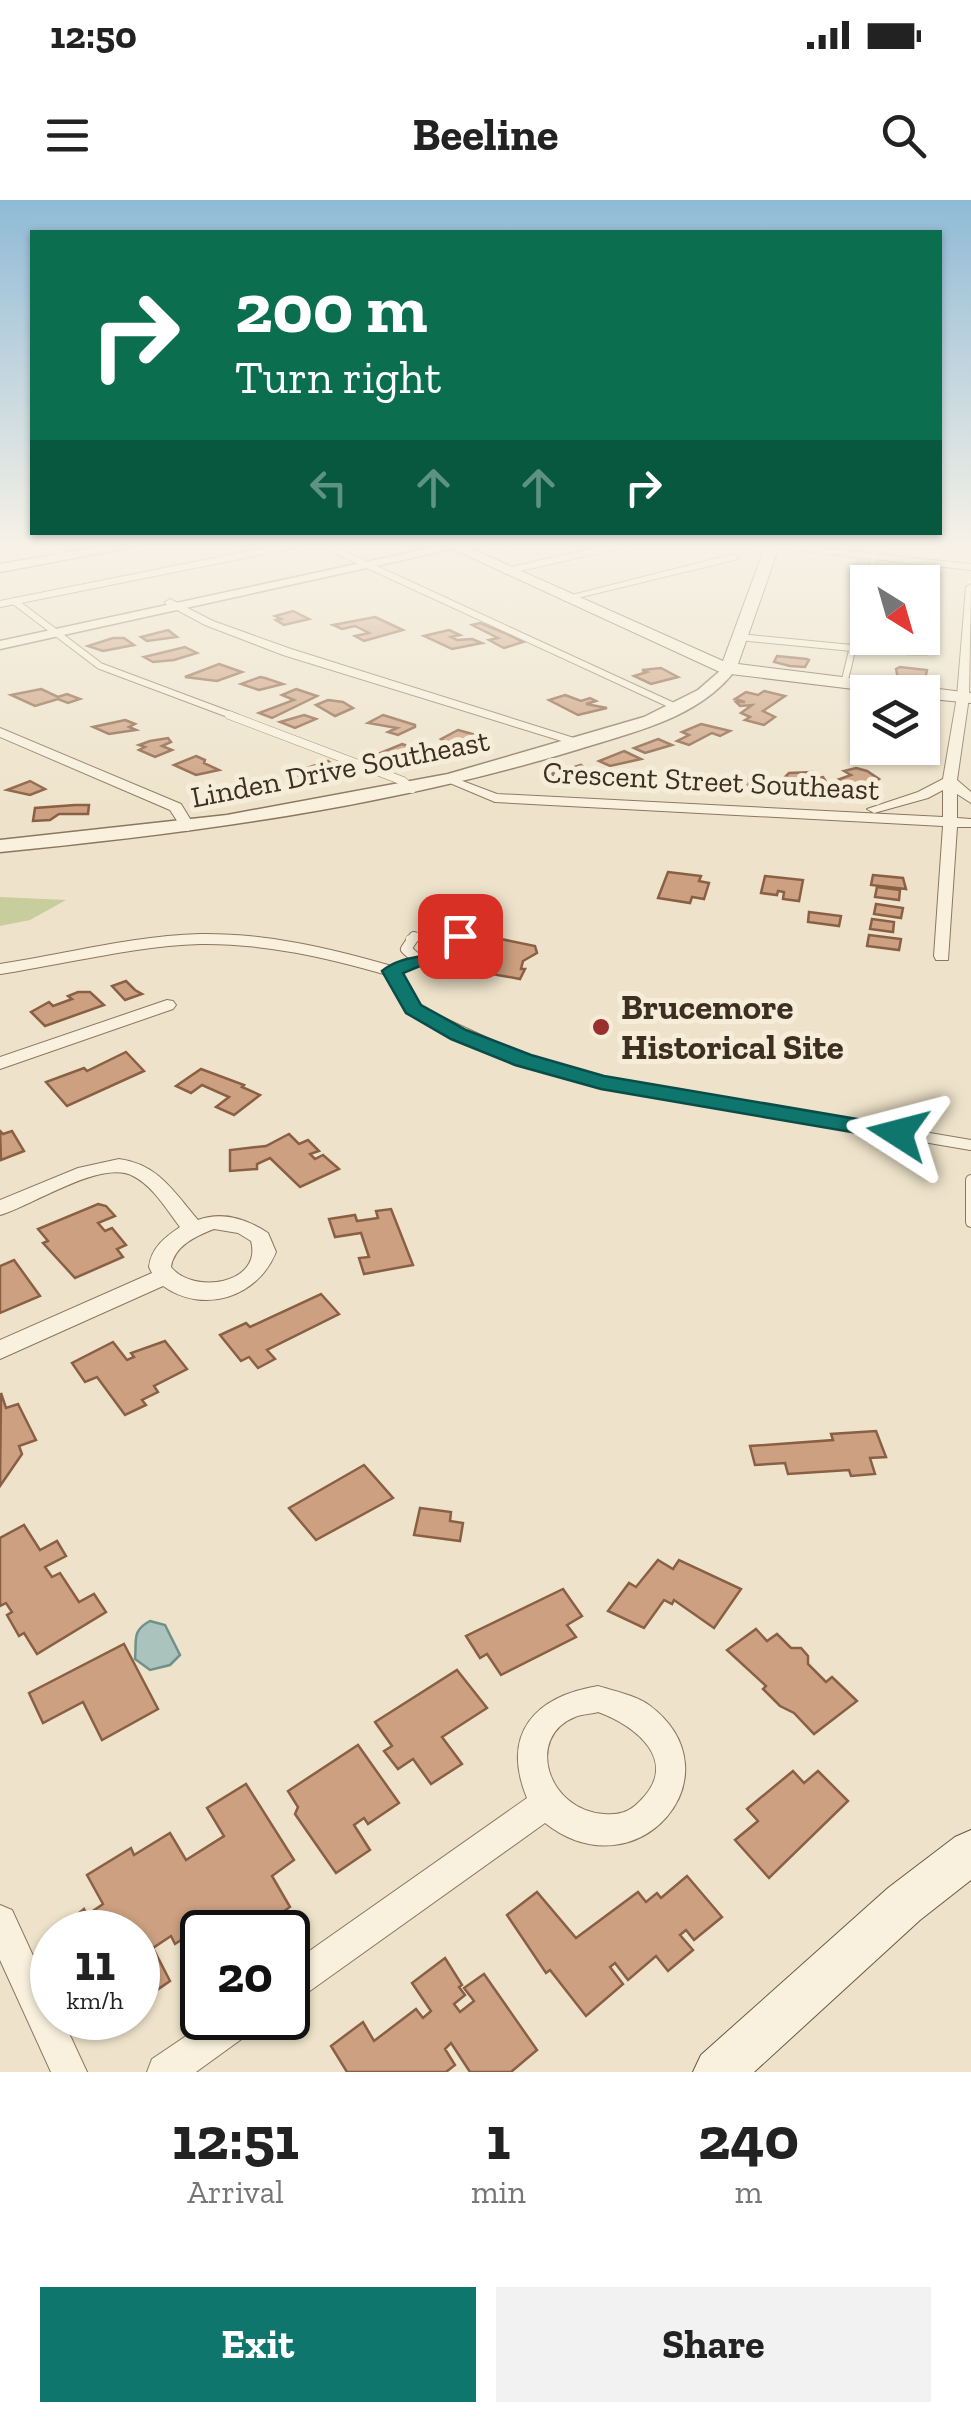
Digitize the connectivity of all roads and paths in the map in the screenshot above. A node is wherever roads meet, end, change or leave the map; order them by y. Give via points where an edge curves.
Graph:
1 (47, 631) edge
2 (55, 631) edge
3 (237, 631) edge
4 (509, 631) edge
5 (640, 631) edge
6 (742, 631) edge
7 (969, 631) edge
8 (0, 642) edge
9 (738, 642) junction
10 (850, 648) edge
11 (685, 652) junction
12 (850, 655) edge
13 (728, 668) junction
14 (844, 684) junction
15 (850, 685) edge
16 (940, 694) edge
17 (967, 697) edge
18 (678, 708) junction
19 (0, 732) edge
20 (583, 743) junction
21 (950, 780) junction
22 (452, 781) junction
23 (412, 789) junction
24 (971, 799) edge
25 (848, 814) junction
26 (950, 822) junction
27 (971, 824) edge
28 (188, 827) junction
29 (0, 846) edge
30 (942, 956) dead end
31 (418, 960) junction
32 (0, 969) edge
33 (392, 971) junction
34 (166, 1005) dead end
35 (0, 1063) edge
36 (971, 1145) edge
37 (971, 1180) edge
38 (0, 1208) edge
39 (971, 1222) edge
40 (192, 1227) junction
41 (166, 1276) junction
42 (0, 1350) edge
43 (546, 1803) junction
44 (971, 1852) edge
45 (0, 1922) edge
46 (310, 1970) edge
47 (211, 2040) edge
48 (69, 2072) edge
49 (165, 2072) edge
50 (718, 2072) edge

1 - 8 street
2 - 23 lane via 100,666
3 - 20 street
4 - 18 lane
5 - 11 main road
6 - 9 main road
7 - 17 street
9 - 10 lane
9 - 11 main road via 712,656
9 - 13 main road
11 - 13 main road
12 - 14 lane
13 - 14 main road
13 - 18 street, Linden Drive Southeast
14 - 15 main road
16 - 17 main road
17 - 21 street
18 - 20 street, Linden Drive Southeast
19 - 28 street via 176,806
20 - 22 street, Linden Drive Southeast
21 - 24 street
21 - 25 street via 891,806
21 - 26 street
22 - 23 street, Linden Drive Southeast
22 - 25 street, Crescent Street Southeast via 495,798
23 - 28 street, Linden Drive Southeast
25 - 26 street, Crescent Street Southeast
26 - 27 street, Crescent Street Southeast
26 - 30 street
28 - 29 street, Linden Drive Southeast
31 - 31 lane via 447,960 464,944 452,932 427,931 406,949
31 - 33 lane
32 - 33 lane via 199,939 249,942
33 - 36 lane via 425,1017 523,1060 601,1082
34 - 35 street
37 - 39 lane
38 - 40 street via 86,1174 130,1166 148,1176
40 - 41 street via 165,1249
40 - 41 street via 235,1222 252,1229 264,1240 260,1270 223,1290 200,1292
41 - 42 street
43 - 43 street via 572,1824 601,1832 634,1826 661,1804 672,1776 670,1750 650,1720 625,1704 598,1699 566,1706 543,1724 532,1748 533,1776
43 - 46 street
44 - 50 main road
45 - 48 street
47 - 49 street

